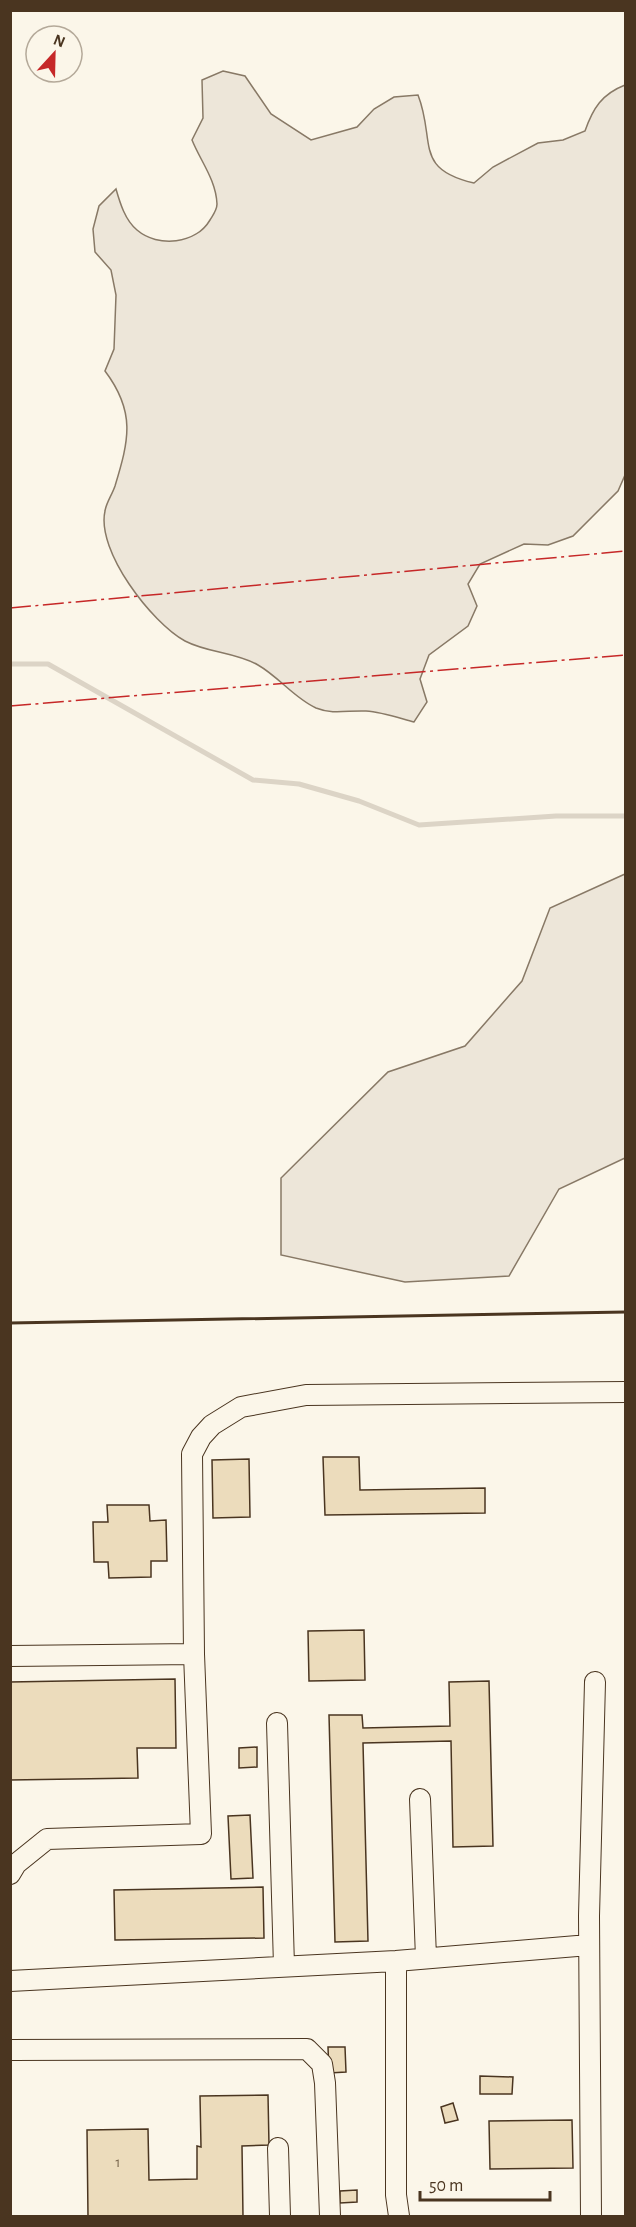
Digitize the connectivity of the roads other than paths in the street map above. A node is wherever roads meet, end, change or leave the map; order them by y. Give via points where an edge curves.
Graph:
1 (626, 1392) edge
2 (194, 1654) junction
3 (10, 1656) edge
4 (595, 1682) dead end
5 (277, 1723) dead end
6 (420, 1799) dead end
7 (10, 1874) edge
8 (590, 1945) junction
9 (426, 1958) junction
10 (396, 1961) junction
11 (284, 1966) junction
12 (10, 1981) edge
13 (10, 2050) edge
14 (278, 2148) dead end
15 (280, 2217) edge
16 (330, 2217) edge
17 (399, 2217) edge
18 (591, 2217) edge

1 - 2 lane via 306,1395 241,1407 222,1417 201,1437 192,1454
2 - 3 lane
2 - 7 lane via 201,1834 46,1839
4 - 8 lane
5 - 11 lane
6 - 9 lane
8 - 9 lane
8 - 18 lane
9 - 10 lane
10 - 11 lane
10 - 17 lane
11 - 12 lane
13 - 16 lane via 308,2049 322,2064 325,2083
14 - 15 lane

